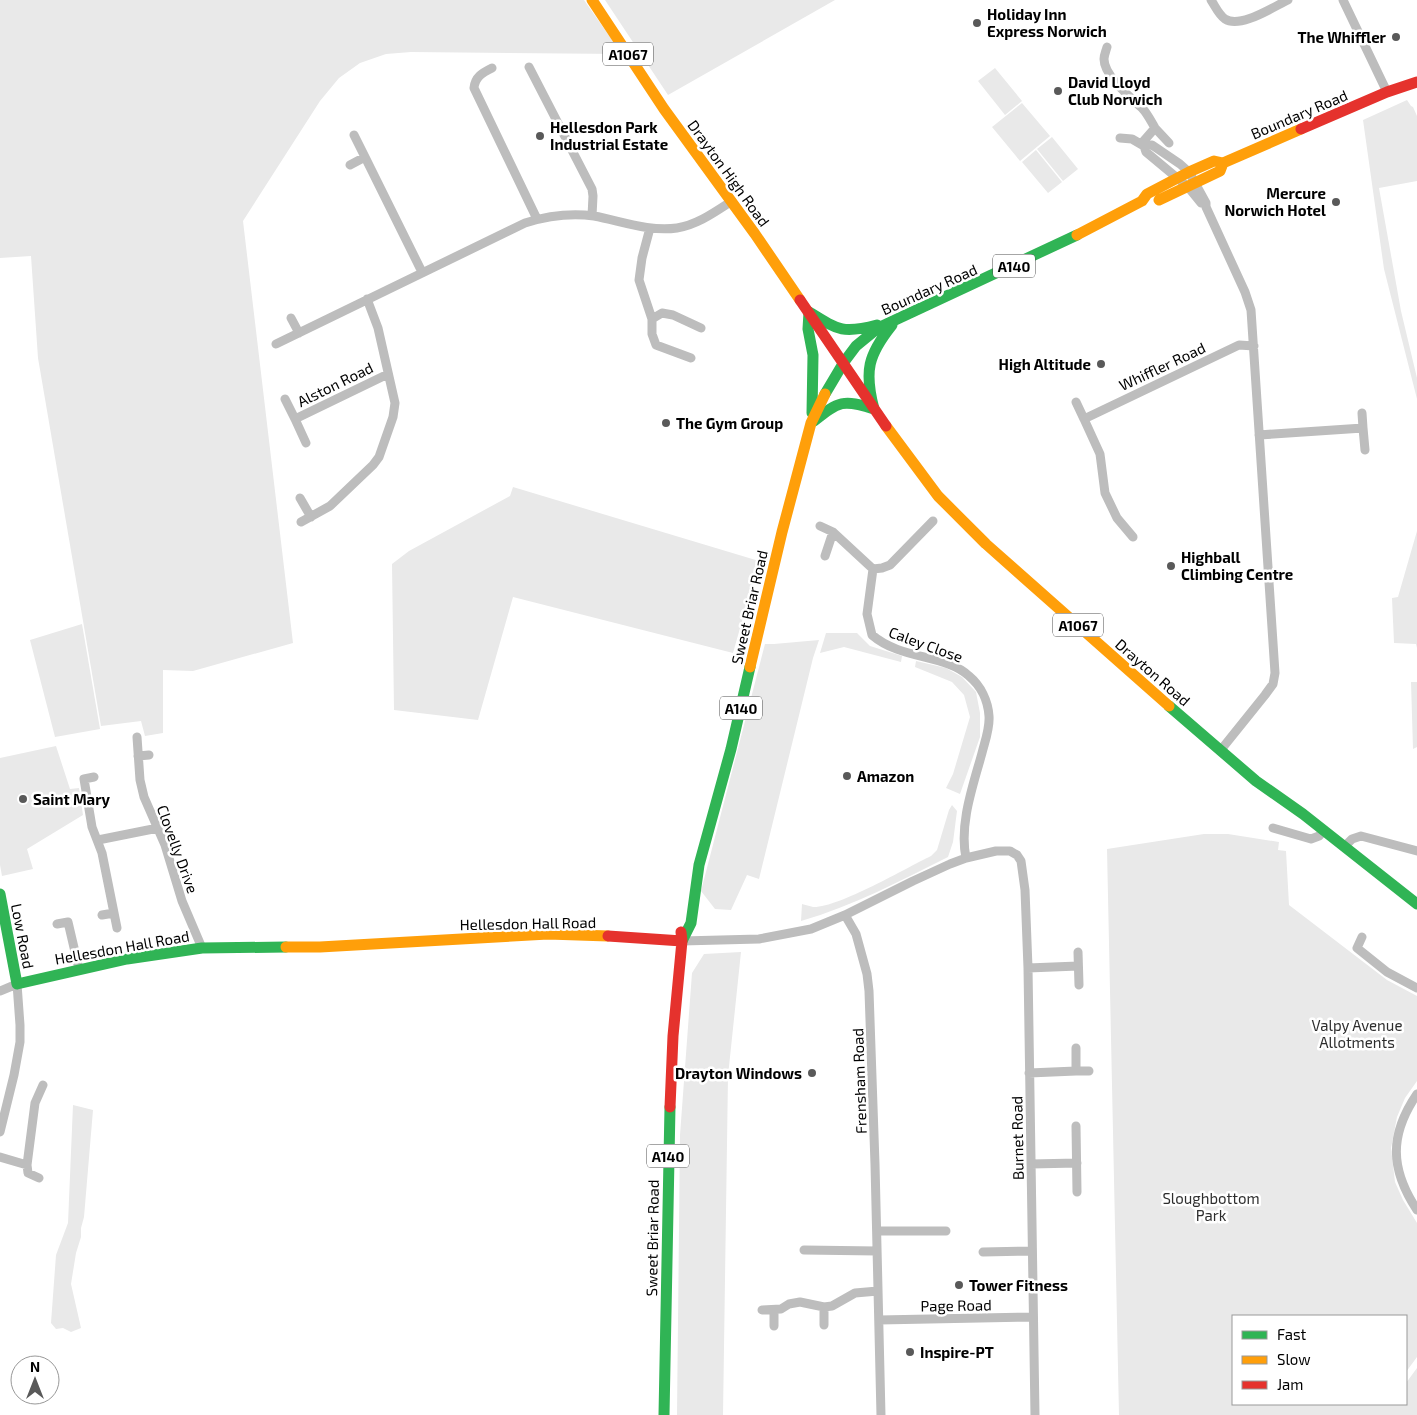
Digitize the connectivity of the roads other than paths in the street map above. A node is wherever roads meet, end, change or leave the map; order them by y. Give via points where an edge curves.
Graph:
1 (592, 0) edge
2 (1211, 0) edge
3 (1288, 0) edge
4 (1343, 0) edge
5 (1107, 47) dead end
6 (529, 67) dead end
7 (492, 68) dead end
8 (1417, 73) edge
9 (1417, 82) edge
10 (1387, 92) junction
11 (1155, 128) junction
12 (354, 135) dead end
13 (1120, 138) dead end
14 (1169, 142) dead end
15 (1143, 145) junction
16 (365, 157) junction
17 (1223, 163) junction
18 (350, 164) dead end
19 (1189, 172) junction
20 (1178, 179) junction
21 (1192, 185) junction
22 (732, 201) junction
23 (1142, 201) junction
24 (592, 216) junction
25 (537, 219) junction
26 (650, 228) junction
27 (422, 272) junction
28 (367, 299) junction
29 (809, 312) junction
30 (292, 318) dead end
31 (652, 319) junction
32 (897, 319) junction
33 (701, 328) dead end
34 (299, 333) junction
35 (276, 344) dead end
36 (1254, 346) junction
37 (691, 358) dead end
38 (844, 362) junction
39 (388, 374) junction
40 (285, 399) dead end
41 (1076, 402) dead end
42 (874, 409) junction
43 (1362, 413) dead end
44 (294, 419) junction
45 (1084, 419) junction
46 (811, 423) junction
47 (1363, 428) junction
48 (1260, 434) junction
49 (306, 443) dead end
50 (1365, 450) dead end
51 (300, 498) dead end
52 (311, 517) junction
53 (933, 521) dead end
54 (301, 522) dead end
55 (820, 526) dead end
56 (833, 532) junction
57 (1133, 537) dead end
58 (825, 556) dead end
59 (873, 569) junction
60 (136, 737) dead end
61 (1220, 751) junction
62 (149, 755) dead end
63 (138, 756) junction
64 (94, 777) dead end
65 (158, 828) junction
66 (1272, 828) dead end
67 (1324, 830) junction
68 (98, 840) junction
69 (1344, 847) junction
70 (1417, 852) edge
71 (966, 858) junction
72 (1021, 861) joint
73 (0, 894) edge
74 (1417, 904) edge
75 (114, 913) junction
76 (102, 915) dead end
77 (845, 915) junction
78 (57, 924) dead end
79 (4, 928) edge
80 (117, 928) dead end
81 (1362, 937) dead end
82 (682, 942) junction
83 (202, 948) junction
84 (1078, 952) dead end
85 (1078, 966) junction
86 (1028, 968) junction
87 (79, 969) junction
88 (17, 984) junction
89 (1079, 985) dead end
90 (1417, 988) edge
91 (0, 991) edge
92 (1076, 1048) dead end
93 (1089, 1071) dead end
94 (1076, 1072) junction
95 (1029, 1073) junction
96 (43, 1085) dead end
97 (1417, 1094) edge
98 (4, 1101) edge
99 (1076, 1126) dead end
100 (0, 1132) edge
101 (0, 1157) edge
102 (1077, 1163) junction
103 (1031, 1164) junction
104 (26, 1173) junction
105 (39, 1178) dead end
106 (1077, 1192) dead end
107 (1414, 1198) edge
108 (1417, 1210) edge
109 (877, 1231) junction
110 (946, 1231) dead end
111 (804, 1250) dead end
112 (877, 1251) junction
113 (1032, 1251) junction
114 (983, 1252) dead end
115 (878, 1291) junction
116 (824, 1307) junction
117 (762, 1310) dead end
118 (774, 1310) junction
119 (1033, 1317) junction
120 (879, 1320) junction
121 (824, 1325) dead end
122 (774, 1326) dead end
123 (664, 1415) edge
124 (881, 1415) edge
125 (1035, 1415) edge

1 - 22 main road, Drayton High Road / A1067 via 664,109
2 - 3 street via 1224,18 1240,22
4 - 10 street
5 - 11 street via 1104,60 1107,69 1122,90 1142,108
6 - 24 street via 592,188
7 - 25 street via 480,74 474,88
8 - 10 main road, Boundary Road / A140
9 - 10 main road, Boundary Road / A140
10 - 17 main road, Boundary Road / A140
11 - 14 street
11 - 15 street
12 - 16 street
13 - 15 street
15 - 19 street via 1152,145
15 - 20 street via 1146,152
16 - 18 street
16 - 27 street
17 - 19 main road, Boundary Road / A140 via 1214,161
17 - 21 main road, Boundary Road / A140 via 1220,171
19 - 20 main road, Boundary Road / A140
19 - 21 street
20 - 21 street
20 - 23 main road, Boundary Road / A140 via 1147,194
21 - 23 main road, Boundary Road / A140 via 1151,204
21 - 36 street via 1206,203 1245,292 1251,310
22 - 26 street via 689,225
22 - 29 main road, Drayton High Road / A1067
23 - 32 main road, Boundary Road / A140 via 1064,242
24 - 25 street
24 - 26 street
25 - 27 street
26 - 31 street via 639,280
27 - 28 street
28 - 34 street
28 - 39 street, Alston Road via 378,328
29 - 32 main road, A1067 via 844,332
29 - 38 main road, Drayton High Road / A1067
29 - 46 main road, A140 via 808,329 813,355
30 - 34 street
31 - 33 street via 662,313 673,315
31 - 37 street via 656,345
32 - 38 main road, Boundary Road / A140 via 867,336
32 - 42 main road, A140 via 871,354 868,388
34 - 35 street
36 - 45 street, Whiffler Road via 1239,345
36 - 48 street
38 - 42 main road, Drayton Road / A1067
38 - 46 main road, Sweet Briar Road / A140
39 - 44 street, Alston Road
39 - 52 street, Alston Road via 395,403 394,416 379,457 330,506
40 - 44 street, Alston Road
41 - 45 street
42 - 46 main road via 856,402 837,403
42 - 61 main road, Drayton Road / A1067 via 938,496 986,544
43 - 47 street
44 - 49 street, Alston Road
45 - 57 street via 1100,454 1105,493 1116,518
46 - 82 main road, Sweet Briar Road / A140 via 728,758 699,865 680,917
47 - 48 street
47 - 50 street
48 - 61 street via 1275,673 1273,684
51 - 52 street
52 - 54 street, Alston Road
53 - 59 street via 890,565
55 - 56 street
56 - 58 street
56 - 59 street
59 - 71 street, Caley Close via 867,614 872,636 891,648 956,666 970,676 987,703 988,730 970,801 965,836
60 - 63 street, Clovelly Drive
61 - 67 main road, Drayton Road / A1067
62 - 63 street
63 - 65 street, Clovelly Drive via 144,797
64 - 68 street via 80,780
65 - 68 street
65 - 83 street, Clovelly Drive via 182,901
66 - 67 street via 1311,839
67 - 69 main road, Drayton Road / A1067
68 - 75 street
69 - 70 street via 1361,836
69 - 74 main road, Drayton Road / A1067
71 - 72 street, Hellesdon Hall Road via 1010,851
71 - 77 street, Hellesdon Hall Road via 926,874
72 - 86 street, Burnet Road
73 - 79 main road, Low Road
75 - 76 street
75 - 80 street
77 - 82 street, Hellesdon Hall Road via 811,929 776,937
77 - 109 street, Frensham Road via 856,934 869,991
78 - 87 street via 68,922
79 - 88 main road, Low Road
81 - 90 street via 1357,948 1387,972
82 - 83 main road, Hellesdon Hall Road via 548,934 320,947
82 - 123 main road, Sweet Briar Road / A140 via 673,1036 668,1163
83 - 87 main road, Hellesdon Hall Road
84 - 85 street
85 - 86 street
85 - 89 street
86 - 95 street, Burnet Road
87 - 88 main road, Hellesdon Hall Road
88 - 91 street
88 - 98 street via 20,1042
92 - 94 street
93 - 94 street
94 - 95 street
95 - 103 street, Burnet Road
96 - 104 street via 34,1093
97 - 107 street via 1403,1116 1397,1143 1397,1167 1405,1191
98 - 100 street
99 - 102 street
101 - 104 street
102 - 103 street
102 - 106 street
103 - 113 street, Burnet Road
104 - 105 street
107 - 108 street
109 - 110 street
109 - 112 street, Frensham Road
111 - 112 street via 843,1247
112 - 115 street, Frensham Road
113 - 114 street
113 - 119 street, Burnet Road
115 - 116 street via 855,1294
115 - 120 street, Frensham Road
116 - 118 street via 800,1302
116 - 121 street
117 - 118 street
118 - 122 street
119 - 120 street, Page Road
119 - 125 street, Burnet Road
120 - 124 street, Frensham Road

